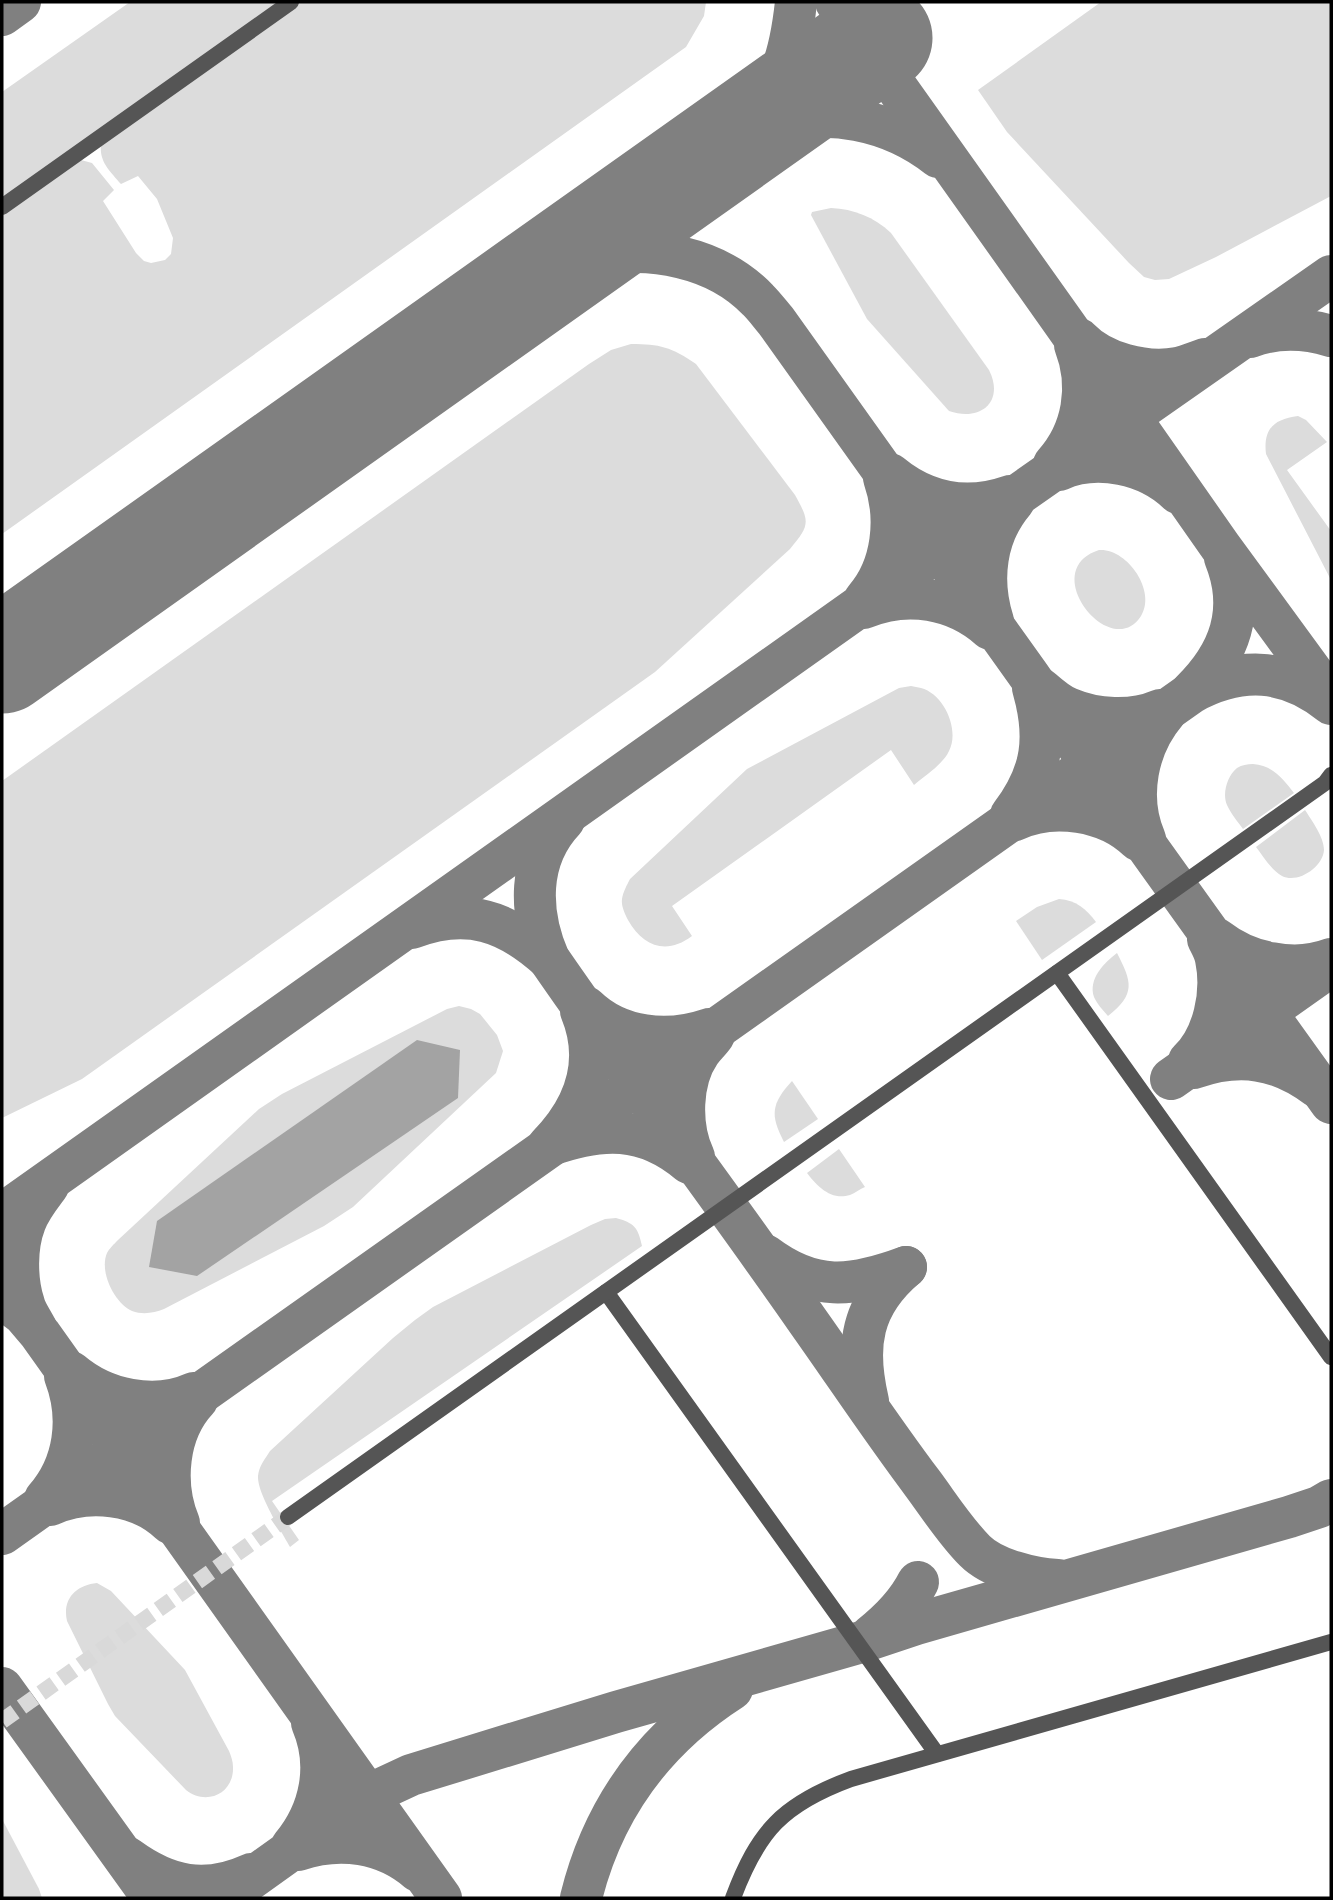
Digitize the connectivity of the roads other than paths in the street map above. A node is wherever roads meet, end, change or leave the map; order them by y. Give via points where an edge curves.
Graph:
1 (290, 2) edge
2 (2, 207) edge
3 (1331, 775) edge
4 (1057, 973) junction
5 (606, 1292) junction
6 (1331, 1357) edge
7 (288, 1517) tunnel mouth
8 (1331, 1642) edge
9 (937, 1754) junction
10 (733, 1898) edge

1 - 2 lane
3 - 4 lane
4 - 5 lane
4 - 6 lane
5 - 7 lane
5 - 9 lane
8 - 9 lane
9 - 10 lane via 851,1779 800,1802 776,1822 755,1849

